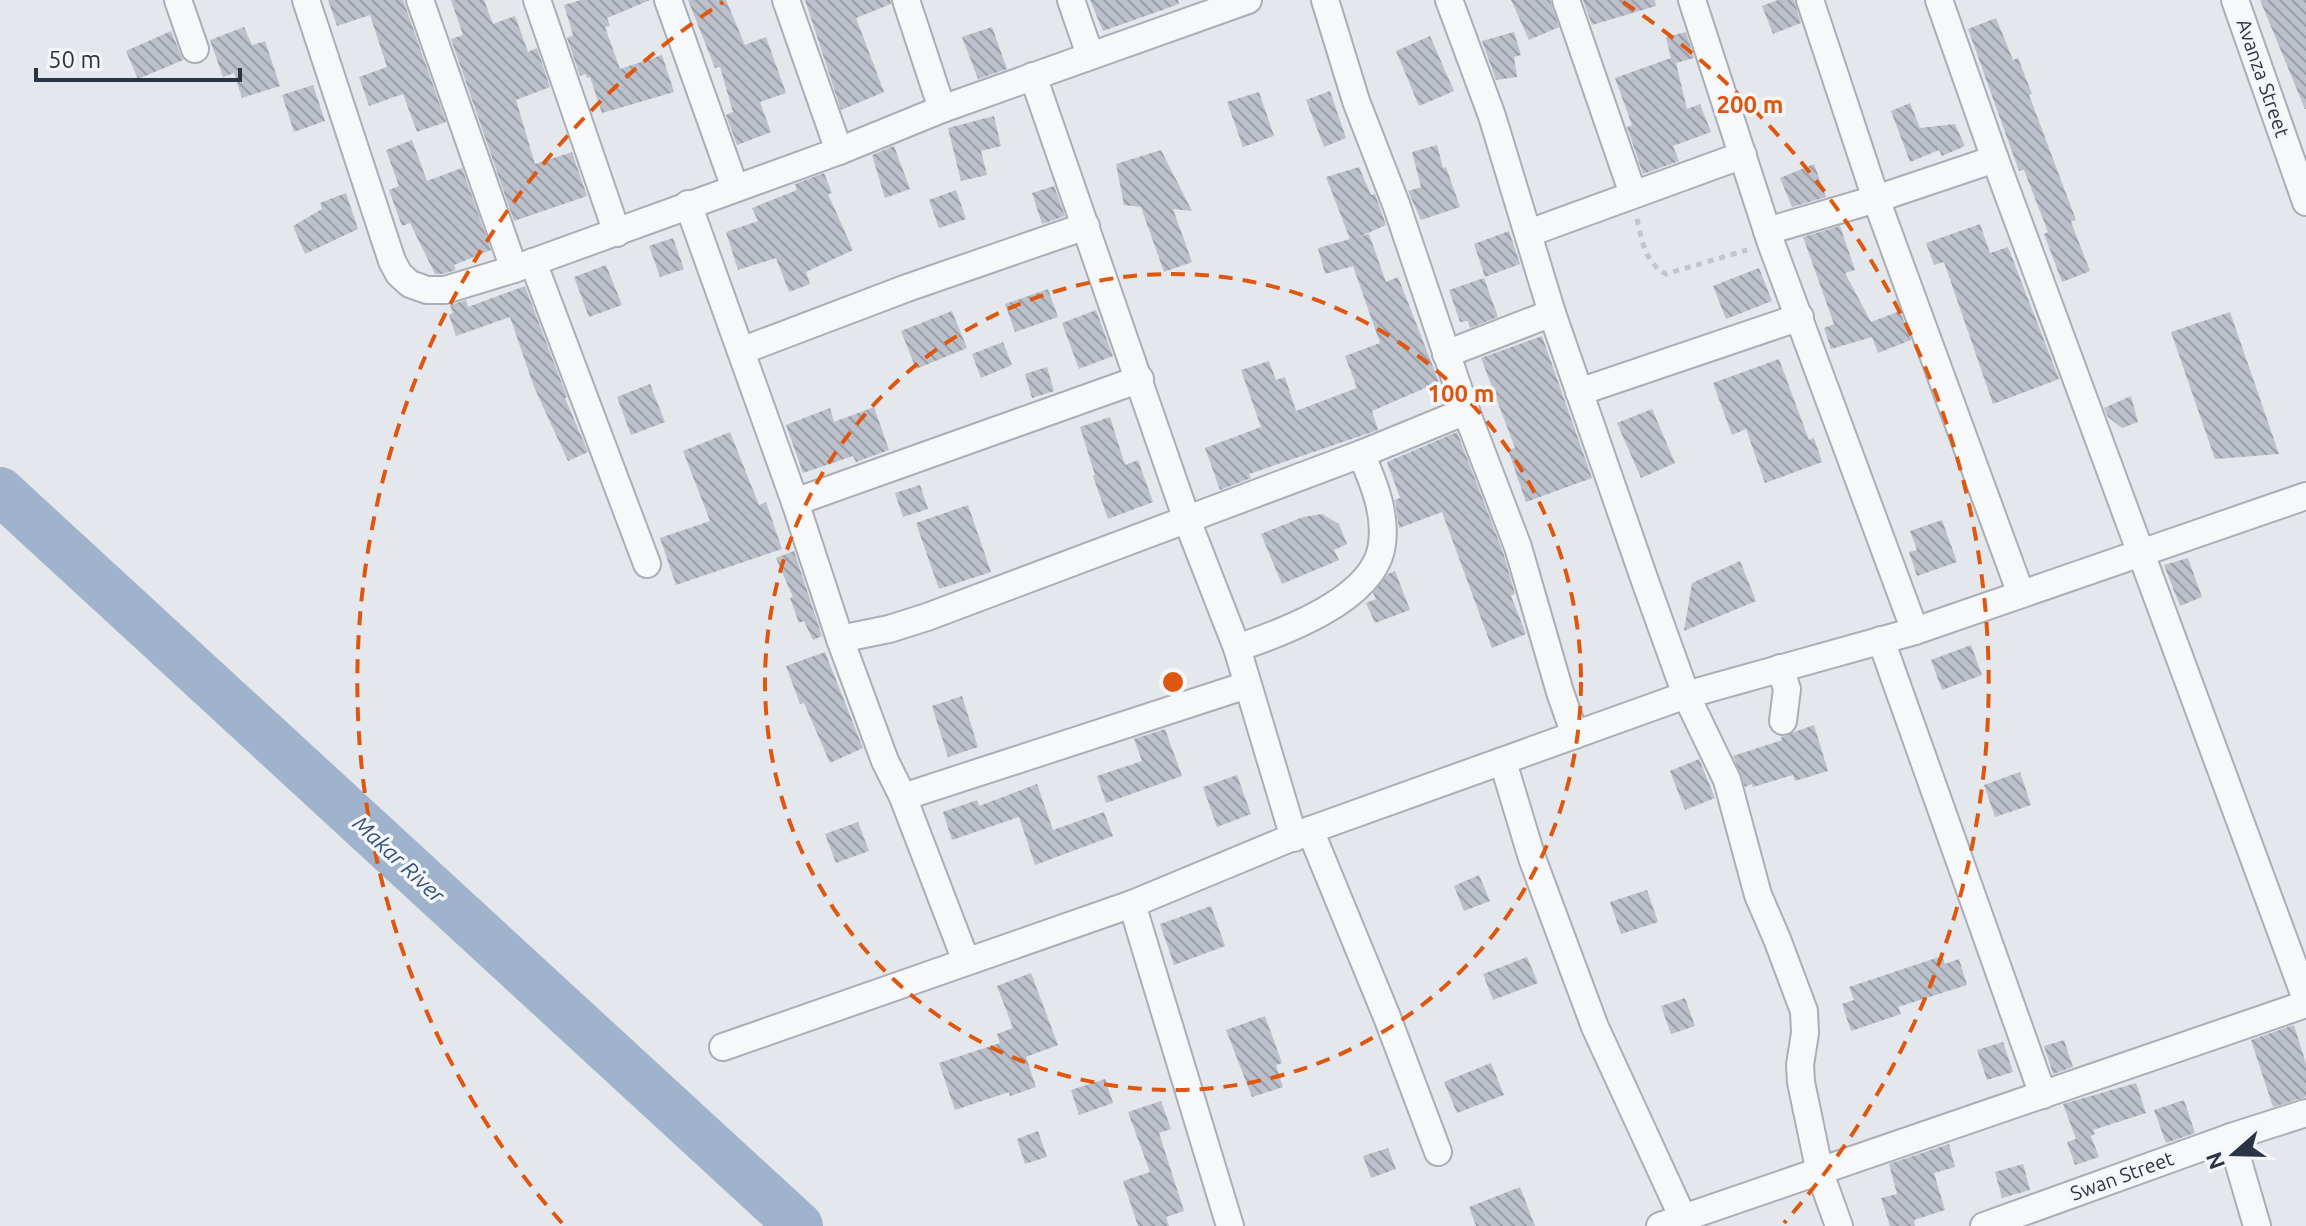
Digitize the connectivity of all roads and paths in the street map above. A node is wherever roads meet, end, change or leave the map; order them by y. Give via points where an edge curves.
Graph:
1 (178, 0) edge
2 (306, 0) edge
3 (420, 0) edge
4 (537, 0) edge
5 (668, 0) edge
6 (786, 0) edge
7 (906, 0) edge
8 (1071, 0) edge
9 (1325, 0) edge
10 (1449, 0) edge
11 (1566, 0) edge
12 (1692, 0) edge
13 (1810, 0) edge
14 (1939, 0) edge
15 (2235, 0) edge
16 (1232, 2) edge
17 (195, 49) dead end
18 (1090, 55) junction
19 (1033, 76) junction
20 (942, 109) junction
21 (839, 151) junction
22 (1743, 155) junction
23 (1995, 159) junction
24 (735, 188) junction
25 (1633, 194) junction
26 (1876, 199) junction
27 (2306, 202) edge
28 (688, 204) junction
29 (1086, 226) junction
30 (617, 233) junction
31 (1529, 233) junction
32 (1769, 237) junction
33 (523, 266) junction
34 (1552, 313) junction
35 (1800, 317) junction
36 (741, 351) junction
37 (1446, 354) junction
38 (1140, 379) junction
39 (1579, 392) junction
40 (1466, 411) junction
41 (1361, 454) junction
42 (2306, 496) edge
43 (795, 502) junction
44 (1187, 520) junction
45 (2140, 554) junction
46 (647, 564) dead end
47 (2021, 594) junction
48 (1915, 631) junction
49 (840, 639) junction
50 (1881, 640) junction
51 (1237, 648) junction
52 (1780, 668) junction
53 (1247, 685) junction
54 (1686, 695) junction
55 (1783, 721) dead end
56 (1575, 735) junction
57 (1503, 762) junction
58 (903, 797) junction
59 (1302, 834) junction
60 (1132, 904) junction
61 (966, 961) junction
62 (2306, 1002) edge
63 (723, 1047) dead end
64 (2043, 1095) junction
65 (2306, 1113) edge
66 (2231, 1137) junction
67 (1438, 1152) dead end
68 (1820, 1173) junction
69 (1687, 1220) edge
70 (1230, 1226) edge
71 (1839, 1226) edge
72 (1984, 1226) edge
73 (2257, 1226) edge

1 - 17 street
2 - 33 street via 399,274 427,290 445,290
3 - 33 street
4 - 30 street
5 - 24 street
6 - 21 street
7 - 20 street
8 - 18 street
9 - 37 street
10 - 31 street
11 - 25 street
12 - 22 street
13 - 26 street
14 - 23 street
15 - 27 street, Avanza Street
16 - 18 street
18 - 19 street
19 - 20 street
19 - 29 street
20 - 21 street
21 - 24 street
22 - 25 street
22 - 32 street
23 - 26 street
23 - 45 street
24 - 28 street
25 - 31 street
25 - 32 path via 1642,243 1654,268 1666,274
26 - 32 street
26 - 47 street
28 - 30 street
28 - 36 street
29 - 36 street
29 - 38 street
30 - 33 street
31 - 34 street
32 - 35 street
33 - 46 street
34 - 37 street
34 - 39 street
35 - 39 street
35 - 48 street
36 - 43 street
37 - 40 street
38 - 43 street
38 - 44 street
39 - 54 street
40 - 41 street
40 - 56 street via 1518,547
41 - 44 street
41 - 51 street via 1375,486 1381,522 1381,550 1372,572 1303,624
42 - 45 street
43 - 49 street
44 - 49 street via 927,617
44 - 51 street
45 - 47 street
45 - 62 street
47 - 48 street
48 - 50 street
49 - 58 street
50 - 52 street
50 - 64 street
51 - 53 street
52 - 54 street
52 - 55 street via 1787,689
53 - 58 street
53 - 59 street
54 - 56 street
54 - 68 street via 1727,780 1758,895 1804,1011 1801,1082
56 - 57 street
57 - 59 street
57 - 69 street via 1532,858 1595,1027
58 - 61 street
59 - 60 street
59 - 67 street via 1399,1046
60 - 61 street
60 - 70 street
61 - 63 street
62 - 64 street
64 - 68 street
65 - 66 street, Swan Street
66 - 72 street, Swan Street
66 - 73 street
68 - 69 street
68 - 71 street

